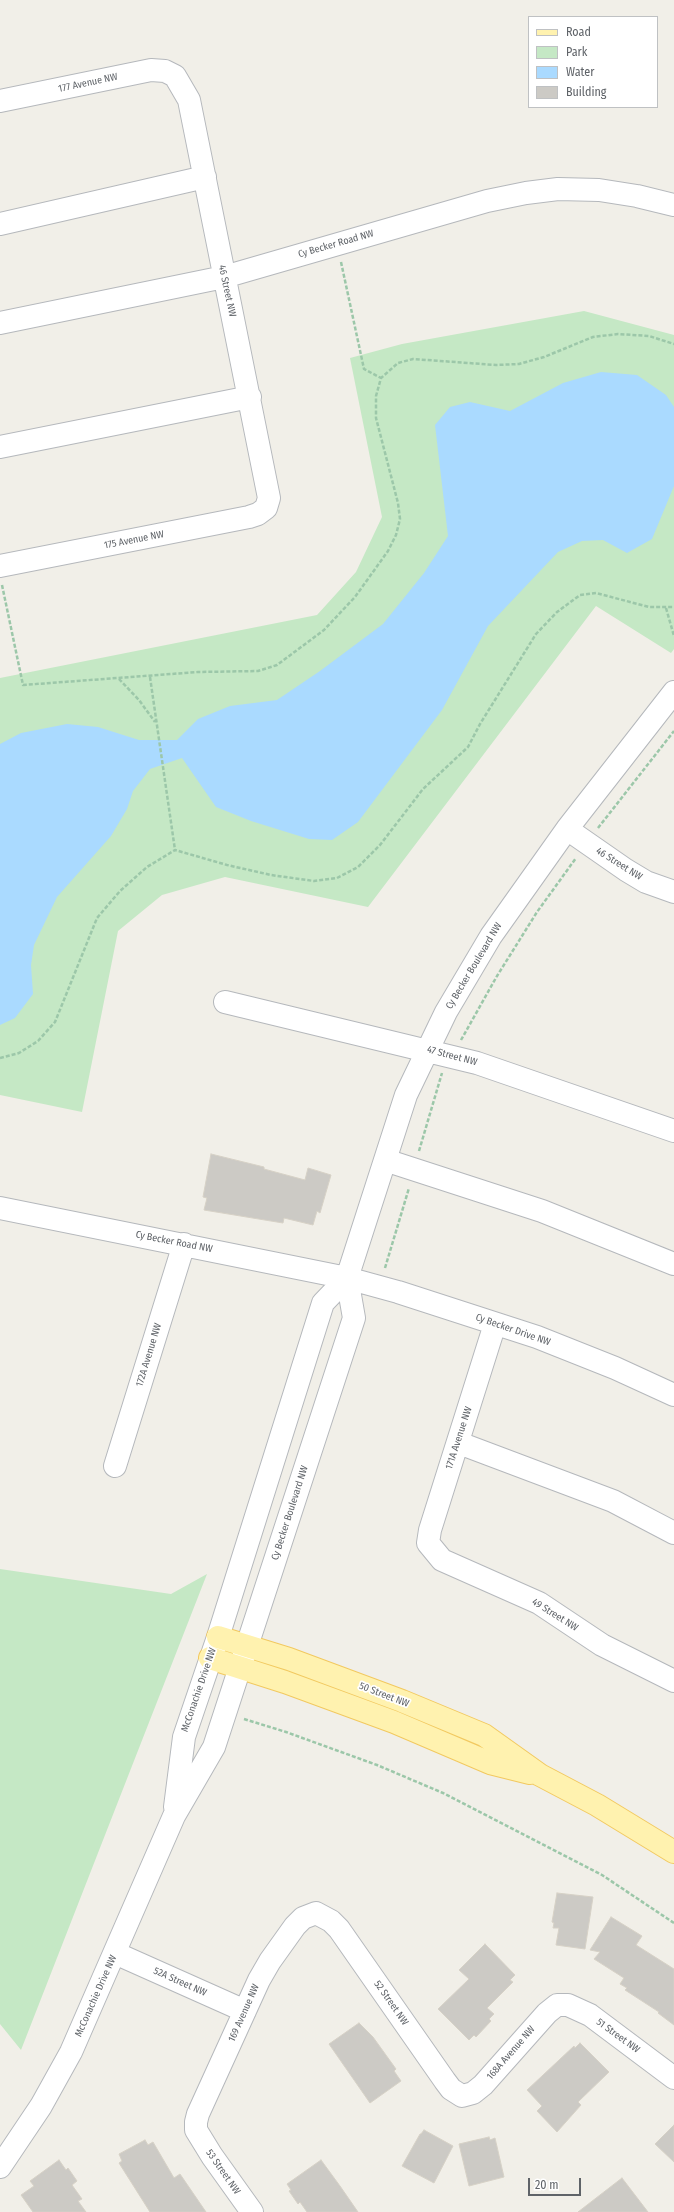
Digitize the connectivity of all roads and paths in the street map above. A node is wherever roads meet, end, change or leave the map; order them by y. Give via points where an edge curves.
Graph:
1 (175, 76) joint
2 (0, 101) edge
3 (205, 177) junction
4 (674, 205) edge
5 (0, 224) edge
6 (337, 244) junction
7 (224, 277) junction
8 (0, 323) edge
9 (674, 344) edge
10 (381, 378) junction
11 (250, 397) junction
12 (0, 447) edge
13 (266, 508) joint
14 (0, 566) edge
15 (0, 577) edge
16 (674, 607) edge
17 (666, 608) junction
18 (674, 636) edge
19 (150, 677) junction
20 (118, 679) junction
21 (674, 692) edge
22 (156, 724) junction
23 (674, 731) edge
24 (567, 829) junction
25 (586, 843) junction
26 (175, 850) junction
27 (674, 892) edge
28 (225, 1002) dead end
29 (428, 1050) junction
30 (452, 1056) junction
31 (0, 1058) edge
32 (674, 1131) edge
33 (385, 1160) junction
34 (414, 1168) junction
35 (0, 1208) edge
36 (184, 1244) junction
37 (674, 1264) edge
38 (347, 1278) junction
39 (380, 1288) junction
40 (495, 1324) junction
41 (674, 1395) edge
42 (459, 1443) junction
43 (115, 1466) dead end
44 (674, 1533) edge
45 (434, 1552) joint
46 (218, 1637) junction
47 (246, 1646) junction
48 (210, 1658) junction
49 (240, 1668) junction
50 (674, 1681) edge
51 (244, 1712) dead end
52 (214, 1747) joint
53 (540, 1775) junction
54 (174, 1816) junction
55 (674, 1852) edge
56 (316, 1913) joint
57 (674, 1923) edge
58 (115, 1953) junction
59 (557, 2005) joint
60 (245, 2011) junction
61 (674, 2078) edge
62 (462, 2096) joint
63 (196, 2130) joint
64 (0, 2167) edge
65 (252, 2212) edge

1 - 2 street, 177 Avenue NW via 165,71 151,70
1 - 3 street, 46 Street NW via 189,100
3 - 5 street
3 - 7 street, 46 Street NW
4 - 6 street, Cy Becker Road NW via 599,190 558,189 487,201
6 - 7 street, Cy Becker Road NW
6 - 10 path via 364,369
7 - 8 street, Cy Becker Road NW
7 - 11 street, 46 Street NW
9 - 10 path via 649,336 618,334 593,337 519,364 496,365 413,359 398,363
10 - 19 path via 376,396 376,418 400,519 388,551 355,597 324,630 277,665 258,671 198,672
11 - 12 street
11 - 13 street, 46 Street NW via 268,489
13 - 14 street, 175 Avenue NW via 249,517
15 - 20 path via 23,685
16 - 17 path
17 - 18 path
17 - 26 path via 649,607 596,594 580,595 557,612 536,634 468,747 423,789 380,845 358,867 337,878 314,881 271,875
19 - 20 path
19 - 22 path
20 - 22 path via 139,700
21 - 24 street, Cy Becker Boulevard NW
22 - 26 path
23 - 25 path
24 - 25 street, 46 Street NW
24 - 29 street, Cy Becker Boulevard NW via 518,895 475,962
25 - 27 street, 46 Street NW via 646,882
25 - 30 path via 537,912
26 - 31 path via 147,867 120,891 97,918 55,1022 38,1041 19,1053
28 - 29 street, 47 Street NW
29 - 30 street, 47 Street NW
29 - 33 street, Cy Becker Boulevard NW via 406,1095
30 - 32 street, 47 Street NW via 580,1097
30 - 34 path via 439,1079
33 - 34 street
33 - 38 street, Cy Becker Boulevard NW
34 - 37 street via 542,1211
34 - 39 path
35 - 36 street, Cy Becker Road NW
36 - 38 street, Cy Becker Road NW
36 - 43 street, 172A Avenue NW
38 - 39 street, Cy Becker Drive NW
38 - 46 street, Cy Becker Boulevard NW via 323,1302
38 - 47 street, Cy Becker Boulevard NW via 354,1318
39 - 40 street, Cy Becker Drive NW via 448,1307
40 - 41 street, Cy Becker Drive NW via 537,1337
40 - 42 street, 171A Avenue NW
42 - 44 street via 613,1501
42 - 45 street, 171A Avenue NW via 430,1530 428,1543
45 - 50 street, 49 Street NW via 442,1560 539,1603 602,1645
46 - 47 main road, 50 Street NW
46 - 48 street, McConachie Drive NW
47 - 49 street, Cy Becker Boulevard NW
47 - 53 main road, 50 Street NW via 402,1701 484,1736
48 - 49 main road, 50 Street NW
48 - 54 street, McConachie Drive NW via 184,1737
49 - 52 street, Cy Becker Boulevard NW
49 - 53 main road, 50 Street NW via 394,1722 490,1763
51 - 57 path via 242,1718 377,1765 443,1793 602,1875
52 - 54 street, McConachie Drive NW
53 - 55 main road, 50 Street NW via 597,1805
54 - 58 street, McConachie Drive NW
56 - 60 street, 169 Avenue NW via 303,1918 286,1935 259,1980
56 - 62 street, 52 Street NW via 339,1929 444,2081
58 - 60 street, 52A Street NW
58 - 64 street, McConachie Drive NW via 71,2052 42,2106
59 - 61 street, 51 Street NW via 568,2005 590,2015
59 - 62 street, 168A Avenue NW via 483,2085 473,2093
60 - 63 street, 169 Avenue NW via 198,2114
63 - 65 street, 53 Street NW

